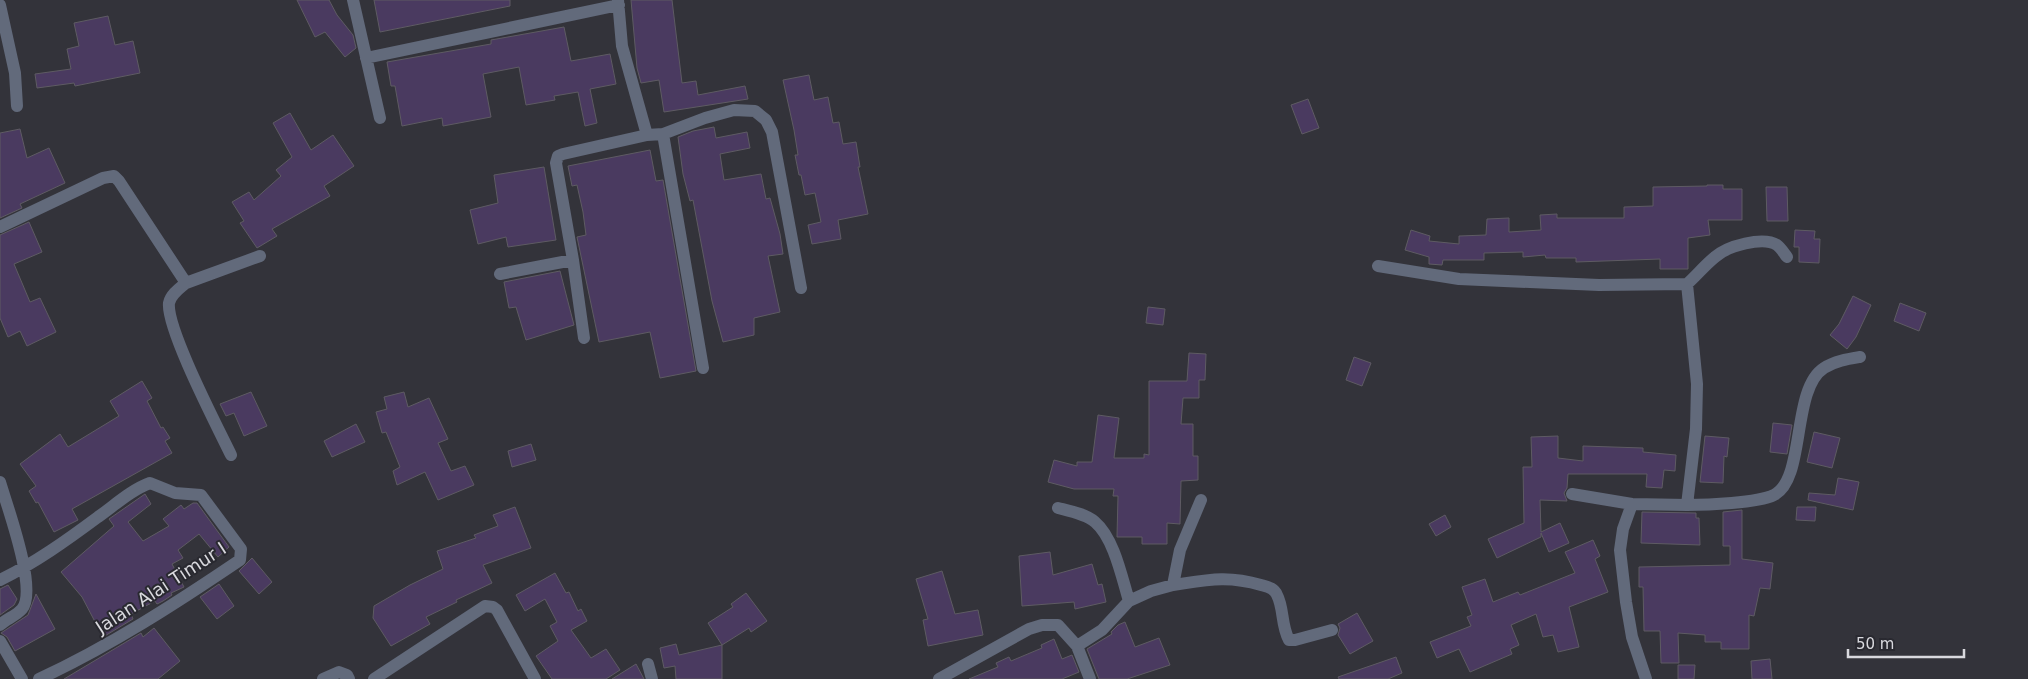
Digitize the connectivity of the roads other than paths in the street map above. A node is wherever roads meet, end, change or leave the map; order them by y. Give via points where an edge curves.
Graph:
1 (353, 0) edge
2 (619, 3) edge
3 (0, 5) edge
4 (366, 58) junction
5 (17, 106) dead end
6 (380, 118) dead end
7 (662, 134) junction
8 (647, 135) junction
9 (0, 227) edge
10 (260, 256) dead end
11 (1787, 257) dead end
12 (573, 260) junction
13 (1378, 266) dead end
14 (500, 274) dead end
15 (186, 282) junction
16 (1687, 284) junction
17 (801, 288) dead end
18 (584, 338) dead end
19 (1860, 356) dead end
20 (703, 368) dead end
21 (231, 455) dead end
22 (0, 482) edge
23 (1572, 494) dead end
24 (1201, 500) dead end
25 (1632, 504) junction
26 (1687, 505) junction
27 (1058, 508) dead end
28 (24, 567) junction
29 (0, 580) edge
30 (1173, 585) junction
31 (1129, 602) junction
32 (0, 625) edge
33 (1332, 630) dead end
34 (0, 641) edge
35 (1077, 646) junction
36 (648, 664) dead end
37 (22, 679) edge
38 (38, 679) edge
39 (323, 679) edge
40 (349, 679) edge
41 (374, 679) edge
42 (536, 679) edge
43 (652, 679) edge
44 (938, 679) edge
45 (1090, 679) edge
46 (1646, 679) edge

1 - 4 street
2 - 4 street
2 - 8 street via 622,46
3 - 5 street via 15,73
4 - 6 street
7 - 8 street
7 - 17 street via 734,110 755,111 766,120 772,132
7 - 20 street
8 - 12 street via 558,156 560,191
9 - 15 street via 114,176
10 - 15 street
11 - 16 street via 1779,246 1769,242 1732,246 1715,257
12 - 14 street
12 - 18 street
13 - 16 street via 1459,279 1599,285
15 - 21 street via 170,300 169,313 185,356
16 - 26 street via 1697,384 1696,429
19 - 26 street via 1832,364 1812,380 1794,457 1780,490 1774,495 1756,499
22 - 28 street
23 - 25 street
24 - 30 street via 1179,554
25 - 26 street
25 - 46 street via 1620,550 1631,628
27 - 31 street via 1094,520 1099,526 1109,542
28 - 29 street, Jalan Alai Timur I
28 - 32 street via 25,603 22,609
28 - 38 street, Jalan Alai Timur I via 80,531 134,490 150,483 175,492 201,495 241,548 240,560 188,594 85,657
30 - 31 street
30 - 33 street via 1217,579 1245,580 1274,590 1289,640
31 - 35 street via 1102,630
34 - 37 street
35 - 44 street via 1058,625 1042,625 1010,638
35 - 45 street
36 - 43 street
39 - 40 street via 339,672
41 - 42 street via 485,606 497,610

